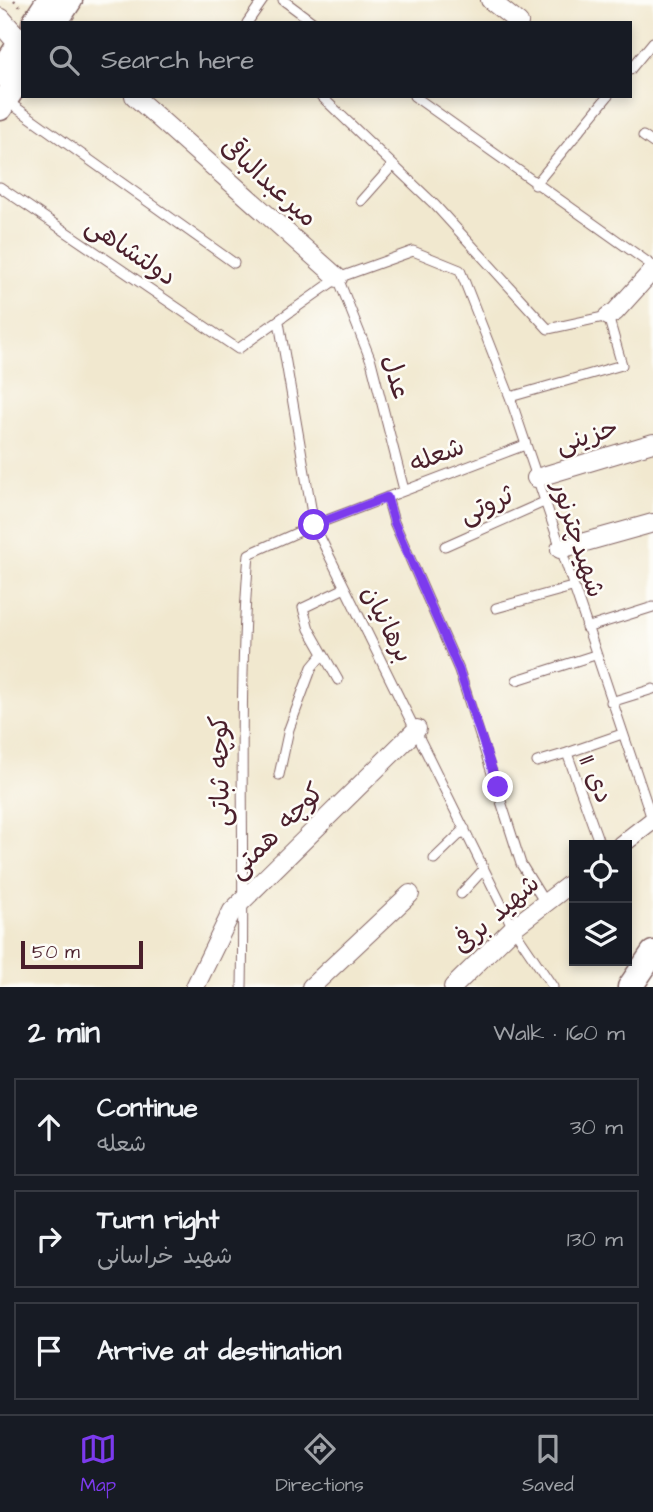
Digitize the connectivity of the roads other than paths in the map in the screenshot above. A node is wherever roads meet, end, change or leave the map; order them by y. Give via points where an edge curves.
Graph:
1 (49, 0) edge
2 (71, 0) edge
3 (263, 0) edge
4 (283, 0) edge
5 (490, 0) edge
6 (0, 20) edge
7 (35, 21) edge
8 (56, 21) edge
9 (248, 21) edge
10 (311, 21) edge
11 (516, 21) edge
12 (21, 32) edge
13 (21, 42) edge
14 (653, 42) edge
15 (632, 68) edge
16 (0, 74) edge
17 (21, 76) edge
18 (136, 98) edge
19 (323, 98) edge
20 (417, 98) edge
21 (606, 98) edge
22 (3, 104) edge
23 (643, 135) dead end
24 (653, 143) edge
25 (393, 165) junction
26 (535, 185) junction
27 (0, 187) edge
28 (361, 201) dead end
29 (234, 263) dead end
30 (653, 268) edge
31 (338, 278) junction
32 (608, 316) junction
33 (279, 322) junction
34 (510, 397) junction
35 (653, 443) edge
36 (525, 445) junction
37 (536, 478) junction
38 (404, 490) junction
39 (387, 497) junction
40 (544, 502) junction
41 (653, 523) edge
42 (314, 525) junction
43 (445, 546) dead end
44 (560, 550) junction
45 (249, 554) joint
46 (572, 587) junction
47 (345, 588) junction
48 (653, 607) edge
49 (496, 608) dead end
50 (586, 628) junction
51 (323, 654) junction
52 (595, 655) junction
53 (338, 680) dead end
54 (517, 680) dead end
55 (653, 689) edge
56 (611, 702) junction
57 (417, 729) junction
58 (622, 734) junction
59 (567, 754) junction
60 (537, 762) dead end
61 (279, 775) dead end
62 (653, 821) edge
63 (465, 829) junction
64 (598, 840) edge
65 (628, 840) edge
66 (434, 859) dead end
67 (484, 869) junction
68 (569, 885) edge
69 (410, 894) dead end
70 (461, 894) dead end
71 (243, 899) junction
72 (545, 904) junction
73 (513, 928) junction
74 (653, 953) edge
75 (195, 987) edge
76 (242, 987) edge
77 (311, 987) edge
78 (453, 987) edge
79 (553, 987) edge
80 (630, 987) edge

1 - 7 main road
2 - 8 main road
3 - 9 lane
4 - 10 lane
5 - 11 street
6 - 12 street
13 - 16 main road
14 - 15 lane
17 - 22 main road
18 - 31 street, میرعبدالباقی
19 - 25 lane
20 - 26 lane
21 - 26 lane
22 - 29 lane
23 - 24 lane
25 - 28 lane
25 - 32 lane via 548,329
26 - 30 lane
27 - 33 lane, دولتشاهی via 238,349
30 - 32 street
31 - 33 lane
31 - 34 lane, شهیدچترنور via 414,251 460,270
31 - 38 lane, عدل via 371,361
32 - 34 lane via 622,365
33 - 42 lane, برهانیان
34 - 36 lane, شهیدچترنور
35 - 37 street, حزینی
36 - 37 lane, شهیدچترنور
36 - 38 lane, شعله
37 - 40 lane, شهیدچترنور
38 - 39 lane, شعله
39 - 42 lane, شعله
39 - 72 lane via 459,670 508,831
40 - 43 lane, ثروتی
40 - 44 lane, شهیدچترنور
41 - 44 street
42 - 45 lane, شعله
42 - 47 lane, برهانیان
44 - 46 lane, شهیدچترنور
45 - 71 lane, کوچه ثباتی via 240,741
46 - 49 lane
46 - 50 lane, شهیدچترنور
47 - 51 lane via 303,608
47 - 57 lane, برهانیان
48 - 50 lane
50 - 52 lane, شهیدچترنور
51 - 53 lane
51 - 61 lane via 312,667 289,729
52 - 54 lane
52 - 56 lane, شهیدچترنور
55 - 56 lane
56 - 58 lane, شهیدچترنور
57 - 63 lane, برهانیان
57 - 71 street, کوچه همتی
58 - 59 lane
58 - 62 lane, شهیدچترنور
59 - 60 lane, 11 دی
59 - 64 lane, 11 دی
62 - 65 street
63 - 66 lane
63 - 67 lane, برهانیان
67 - 70 lane
67 - 73 lane, برهانیان
68 - 72 street, شهید برفی
69 - 77 street
71 - 75 street, کوچه همتی via 232,911
71 - 76 lane, کوچه ثباتی
72 - 73 street, شهید برفی
73 - 78 street, شهید برفی
73 - 79 lane, برهانیان
74 - 80 main road

